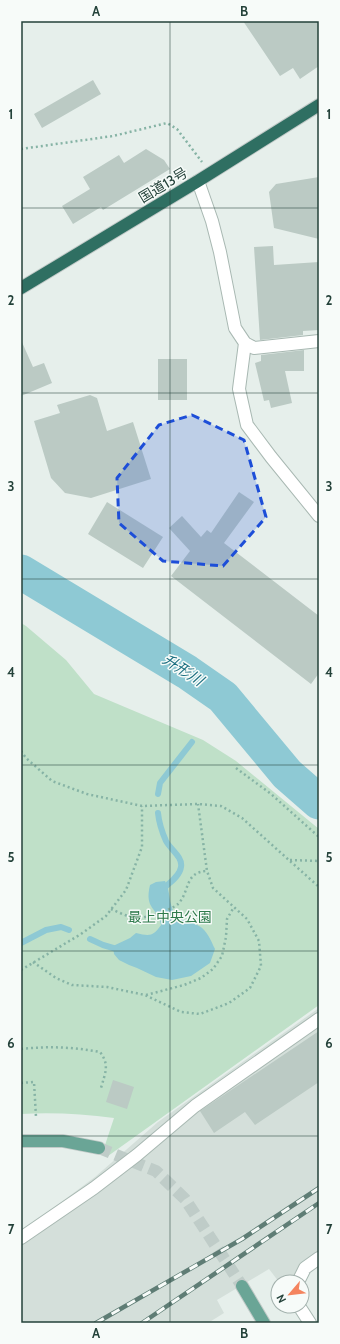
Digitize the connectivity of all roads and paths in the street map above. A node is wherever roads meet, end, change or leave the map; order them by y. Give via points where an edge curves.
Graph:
1 (319, 105) edge
2 (21, 149) edge
3 (209, 174) junction
4 (198, 181) junction
5 (21, 288) edge
6 (319, 341) edge
7 (245, 343) junction
8 (319, 516) edge
9 (21, 751) edge
10 (236, 768) dead end
11 (198, 804) junction
12 (142, 806) junction
13 (319, 836) edge
14 (290, 860) junction
15 (319, 861) edge
16 (207, 871) junction
17 (319, 887) edge
18 (234, 907) junction
19 (111, 909) junction
20 (33, 962) junction
21 (21, 970) edge
22 (145, 995) junction
23 (319, 1019) edge
24 (21, 1049) edge
25 (21, 1083) edge
26 (101, 1088) dead end
27 (36, 1117) dead end
28 (21, 1141) edge
29 (100, 1148) tunnel mouth
30 (21, 1238) edge
31 (319, 1258) edge
32 (302, 1274) edge
33 (242, 1286) tunnel mouth
34 (304, 1314) edge
35 (264, 1323) edge
36 (310, 1323) edge

1 - 3 highway, 国道13号
2 - 3 path via 113,136 167,123 177,129
3 - 4 highway, 国道13号
4 - 5 highway, 国道13号
4 - 7 street via 220,252 235,328
6 - 7 street via 254,348
7 - 8 street via 239,389 247,425
9 - 12 path via 52,781 86,794
10 - 13 path via 271,794
11 - 12 path
11 - 14 path via 221,806 242,818
11 - 16 path
12 - 19 path via 142,847 126,890
14 - 15 path
14 - 17 path
16 - 18 path via 213,888
16 - 19 path via 198,871 191,877 178,904 152,916 136,919
18 - 22 path via 227,918 222,956 212,969 201,978 184,985
18 - 22 path via 247,919 259,941 261,966 250,988 229,1003 200,1014 181,1012
19 - 20 path via 106,916 80,934
20 - 21 path
20 - 22 path via 56,978 72,985 107,987
23 - 30 street via 195,1106 94,1188
24 - 26 path via 81,1048 100,1052 105,1058 106,1066
25 - 27 path via 34,1082
28 - 29 main road via 63,1141
31 - 32 street via 305,1268
33 - 35 main road
34 - 36 street

